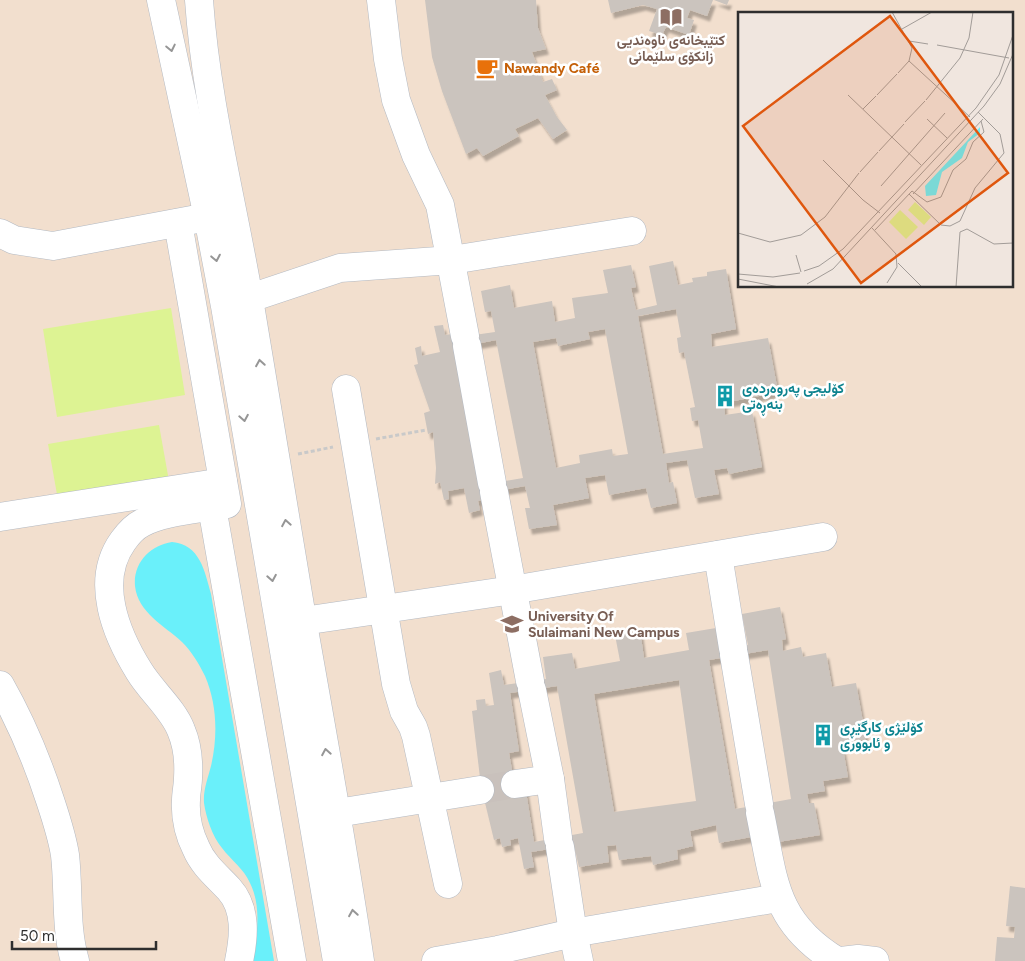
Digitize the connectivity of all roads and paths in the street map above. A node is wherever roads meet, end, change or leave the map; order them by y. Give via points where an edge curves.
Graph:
1 (161, 0) edge
2 (199, 0) edge
3 (381, 0) edge
4 (208, 217) junction
5 (178, 223) junction
6 (632, 231) dead end
7 (0, 233) edge
8 (452, 260) junction
9 (237, 302) junction
10 (346, 389) dead end
11 (214, 491) junction
12 (0, 517) edge
13 (823, 536) dead end
14 (718, 555) junction
15 (512, 590) junction
16 (383, 609) junction
17 (303, 621) junction
18 (0, 685) edge
19 (550, 778) junction
20 (515, 784) tunnel mouth
21 (480, 790) tunnel mouth
22 (429, 798) junction
23 (337, 813) junction
24 (448, 884) dead end
25 (778, 898) junction
26 (573, 933) junction
27 (75, 961) edge
28 (239, 961) edge
29 (292, 961) edge
30 (337, 961) edge
31 (360, 961) edge
32 (436, 961) edge
33 (579, 961) edge
34 (853, 961) edge

1 -> 4 street
2 - 9 street
3 - 8 street via 396,100 416,155 440,205
4 - 5 street
4 -> 9 street
5 - 7 street via 53,246 14,240
5 - 11 street
6 - 8 street
8 - 9 street via 340,268
8 - 15 street
17 -> 9 street
9 -> 30 street
10 - 16 street
11 - 12 street
11 - 28 street via 138,526 127,536 114,556 109,592 113,617 124,643 182,733 188,768 186,800 189,826 200,856 231,891 239,909 244,937
11 - 29 street
13 - 14 street
14 - 15 street
14 - 25 street via 759,809
15 - 16 street
15 - 19 street
16 - 17 street
16 - 22 street via 396,684 416,736
23 -> 17 street
18 - 27 street via 32,750 57,821 64,853
19 - 20 street
19 - 26 street
21 - 22 street
22 - 23 street
22 - 24 street
31 -> 23 street
25 - 26 street
25 - 34 street via 785,912 811,943
26 - 32 street
26 - 33 street

